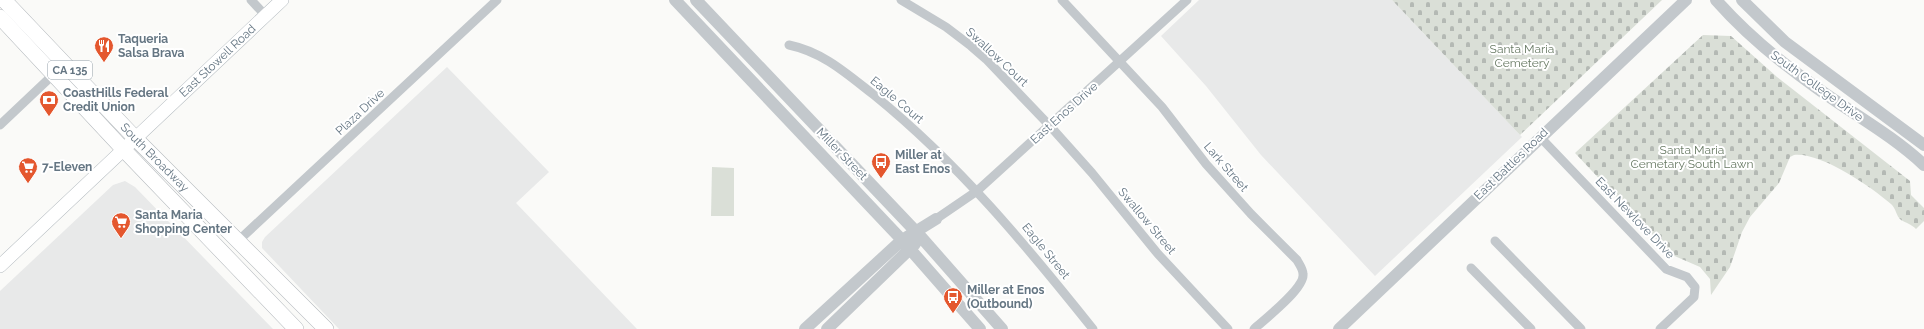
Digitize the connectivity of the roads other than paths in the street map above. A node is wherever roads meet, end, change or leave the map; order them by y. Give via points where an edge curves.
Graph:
1 (4, 0) edge
2 (251, 0) edge
3 (282, 0) edge
4 (497, 0) edge
5 (675, 0) edge
6 (696, 0) edge
7 (901, 0) edge
8 (1062, 0) edge
9 (1188, 0) edge
10 (1686, 0) edge
11 (1716, 0) edge
12 (1742, 0) edge
13 (0, 16) edge
14 (266, 16) junction
15 (789, 45) dead end
16 (1122, 62) junction
17 (59, 70) junction
18 (0, 125) edge
19 (1050, 126) junction
20 (1540, 137) junction
21 (136, 139) junction
22 (1924, 145) edge
23 (124, 150) junction
24 (1924, 165) edge
25 (977, 191) junction
26 (936, 220) joint
27 (918, 234) junction
28 (902, 240) junction
29 (238, 241) junction
30 (1495, 241) dead end
31 (911, 250) junction
32 (0, 266) edge
33 (1471, 268) dead end
34 (296, 329) edge
35 (326, 329) edge
36 (806, 329) edge
37 (827, 329) edge
38 (980, 329) edge
39 (1002, 329) edge
40 (1093, 329) edge
41 (1228, 329) edge
42 (1254, 329) edge
43 (1339, 329) edge
44 (1531, 329) edge
45 (1581, 329) edge
46 (1660, 329) edge

1 - 17 main road, South Broadway / CA 135
2 - 14 street
3 - 14 main road, East Stowell Road
4 - 29 street, Plaza Drive
5 - 28 street, Miller Street
6 - 27 street, Miller Street
7 - 19 street, Swallow Court via 946,27 971,46
8 - 16 street
9 - 16 street, East Enos Drive
10 - 20 street, East Battles Road
11 - 24 street, South College Drive via 1774,56
12 - 22 street, South College Drive via 1785,42
13 - 17 main road, South Broadway / CA 135
14 - 21 main road, East Stowell Road
15 - 25 street, Eagle Court via 806,49 842,70 902,118
16 - 19 street, East Enos Drive
16 - 42 street, Lark Street via 1162,106 1206,164 1297,260 1304,273 1297,289
17 - 18 street
17 - 21 main road, South Broadway / CA 135
17 - 23 main road, South Broadway / CA 135
19 - 25 street, East Enos Drive
19 - 41 street, Swallow Street via 1158,254
20 - 43 street, East Battles Road
20 - 46 street, East Newlove Drive via 1666,269 1687,278 1695,286 1694,297
21 - 23 main road, East Stowell Road
21 - 29 main road, South Broadway / CA 135
23 - 32 main road, East Stowell Road
23 - 34 main road, South Broadway / CA 135
25 - 26 street, East Enos Drive
25 - 40 street, Eagle Street via 1030,249
26 - 27 street, East Enos Drive
27 - 28 street, East Enos Drive
27 - 31 street, East Enos Drive
27 - 39 street, Miller Street
28 - 31 street, Miller Street
28 - 36 street, East Enos Drive
29 - 35 main road, South Broadway / CA 135
30 - 45 street
31 - 37 street, East Enos Drive
31 - 38 street, Miller Street
33 - 44 street

